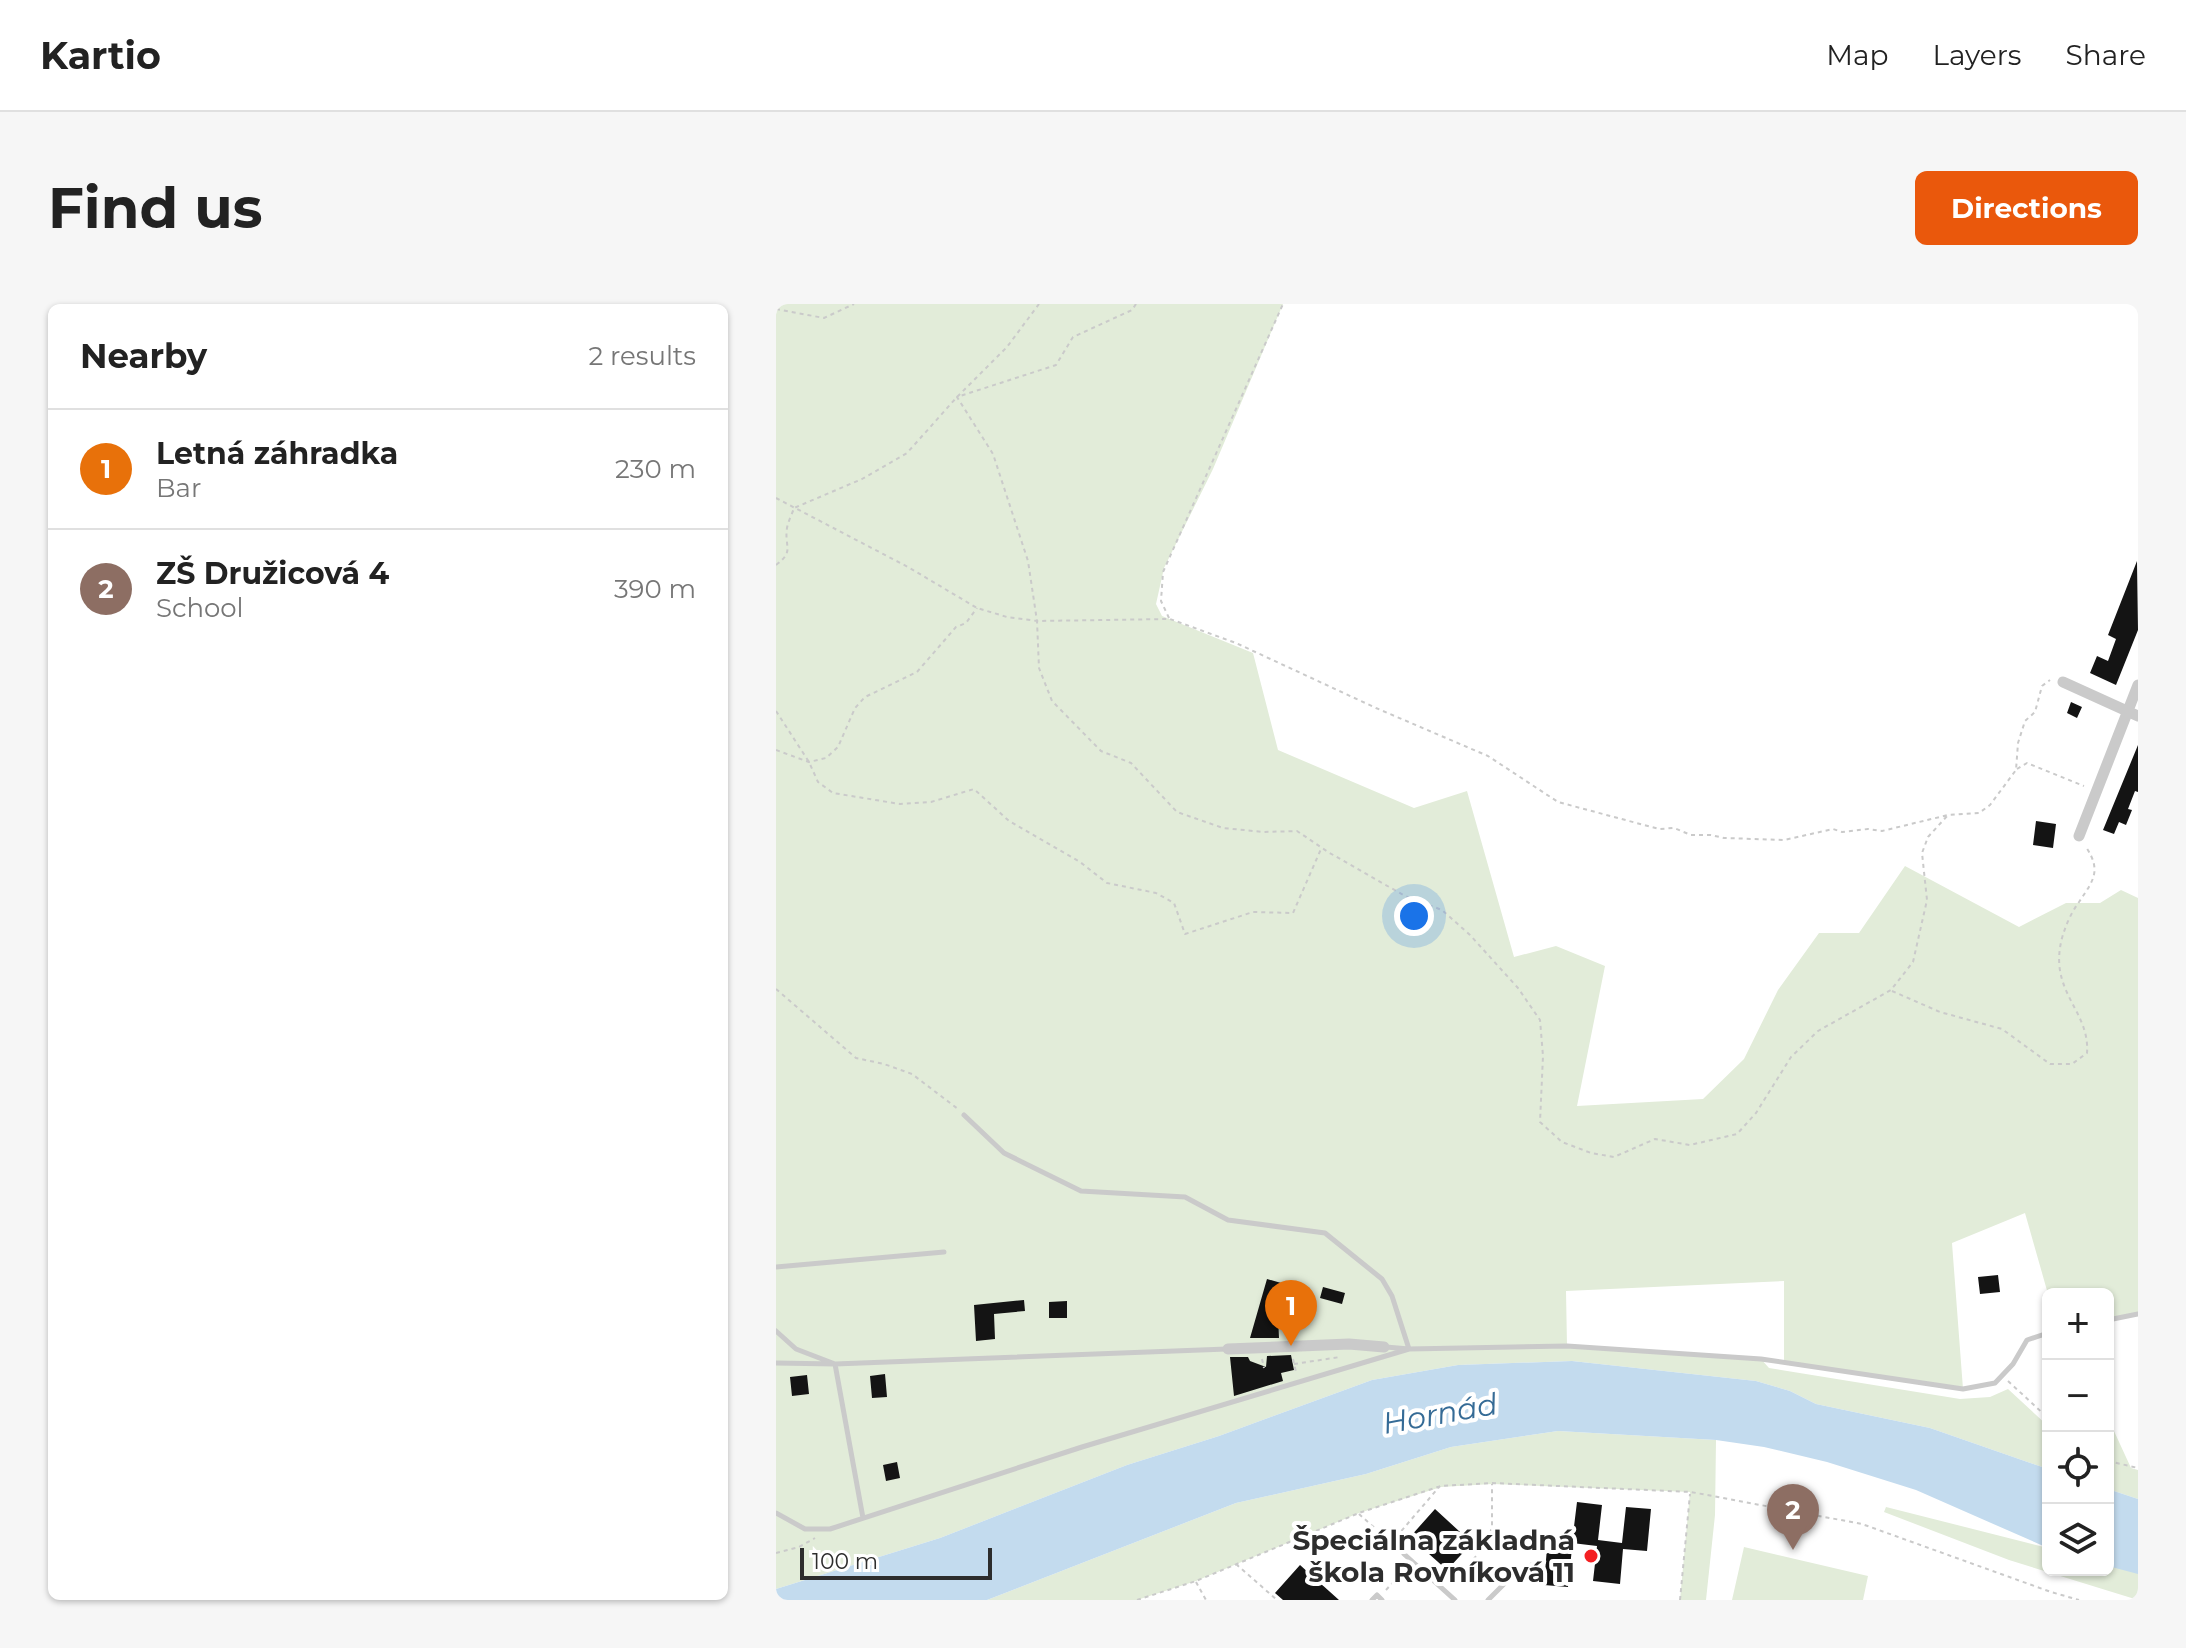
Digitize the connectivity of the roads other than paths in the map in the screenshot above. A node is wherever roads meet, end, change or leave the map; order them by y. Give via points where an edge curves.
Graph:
1 (2063, 682) road end
2 (2138, 685) edge
3 (2133, 714) edge
4 (2079, 836) road end
5 (964, 1115) road end
6 (944, 1252) dead end
7 (776, 1267) edge
8 (2138, 1314) edge
9 (2114, 1319) edge
10 (776, 1331) edge
11 (2042, 1335) edge
12 (1384, 1347) joint
13 (1228, 1349) joint
14 (1409, 1349) junction
15 (776, 1363) edge
16 (835, 1364) junction
17 (776, 1513) edge
18 (863, 1518) junction
19 (1404, 1554) road end
20 (1537, 1562) dead end
21 (1455, 1600) edge
22 (1488, 1600) edge

1 - 3 street
2 - 3 street
3 - 4 street
5 - 14 lane via 1004,1153 1081,1191 1185,1197 1228,1220 1325,1233 1382,1279
6 - 7 lane
8 - 9 lane
10 - 16 lane via 796,1349
11 - 14 lane via 2027,1340 1995,1383 1963,1389 1761,1359 1567,1346
12 - 13 street
12 - 14 lane
13 - 16 lane
14 - 18 lane
15 - 16 lane
16 - 18 lane
17 - 18 lane via 805,1529 830,1529
19 - 21 lane
20 - 22 lane via 1513,1575

